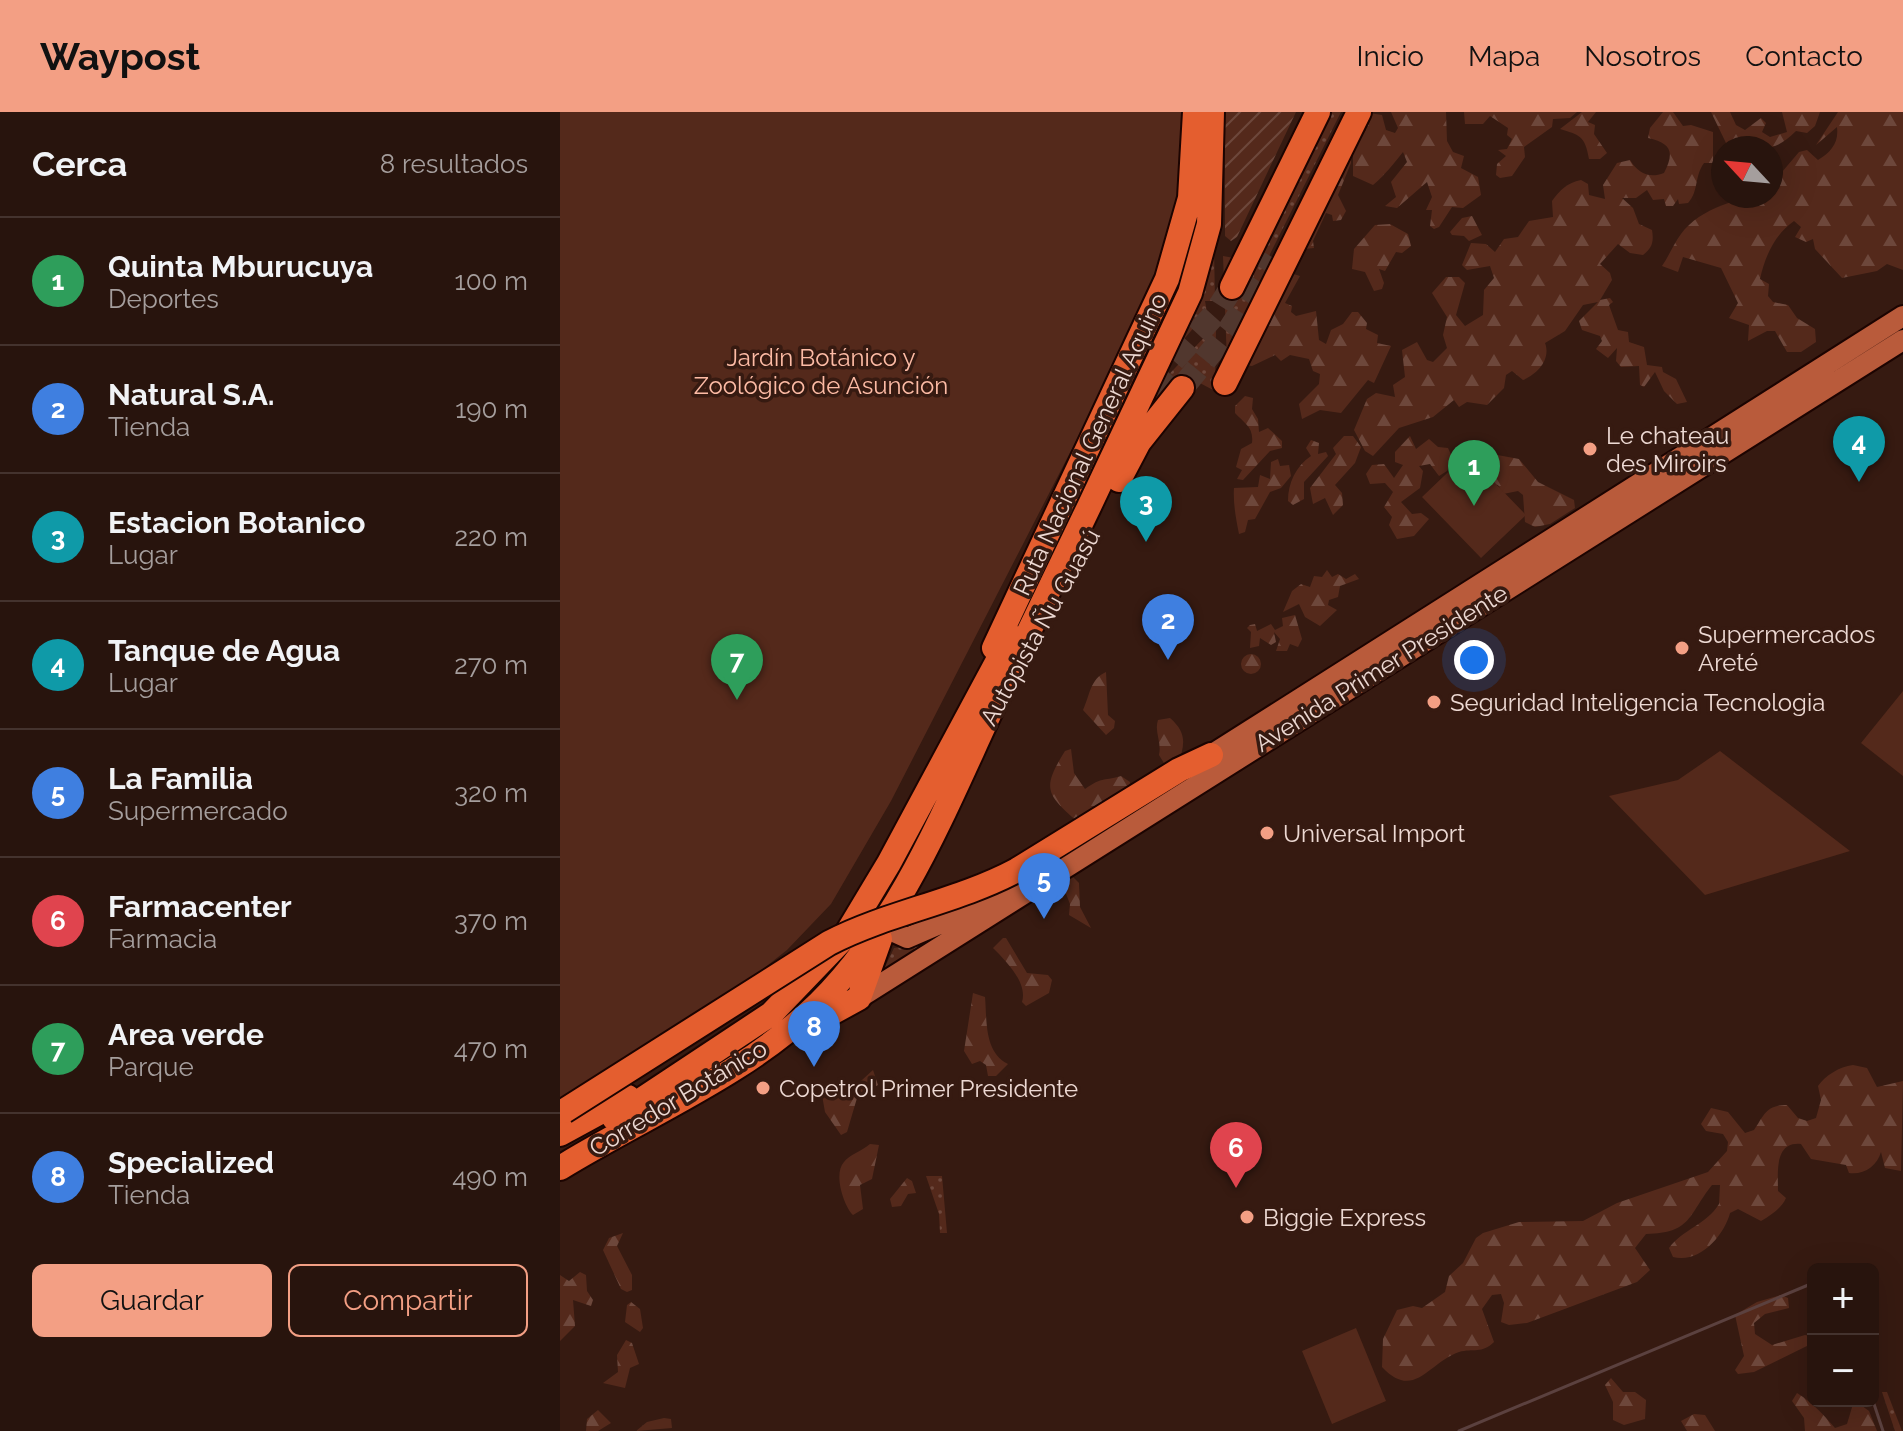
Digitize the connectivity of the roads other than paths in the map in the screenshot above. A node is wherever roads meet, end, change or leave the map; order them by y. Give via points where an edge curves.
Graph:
1 (1195, 112) edge
2 (1212, 112) edge
3 (1318, 112) edge
4 (1349, 112) edge
5 (1359, 112) edge
6 (1275, 259) tunnel mouth
7 (1232, 287) tunnel mouth
8 (1903, 316) edge
9 (1903, 340) edge
10 (1225, 383) dead end
11 (1814, 384) junction
12 (1182, 388) tunnel mouth
13 (1103, 447) tunnel mouth
14 (975, 746) junction
15 (1211, 755) junction
16 (941, 763) junction
17 (897, 900) junction
18 (882, 927) junction
19 (859, 998) junction
20 (739, 1052) junction
21 (708, 1083) junction
22 (561, 1119) edge
23 (560, 1152) edge
24 (560, 1168) edge
25 (560, 1183) edge

1 - 16 highway, Ruta Nacional General Aquino via 1190,198 1167,279
2 - 14 highway, Ruta Nacional General Aquino via 1209,224 1190,293
3 - 7 highway
4 - 6 highway
5 - 10 highway
8 - 11 main road, Avenida Primer Presidente
9 - 11 main road, Avenida Primer Presidente
11 - 15 main road, Avenida Primer Presidente
11 - 19 main road, Avenida Primer Presidente
12 - 14 highway, Autopista Ñu Guasú via 1128,461 1060,597
13 - 16 highway, Autopista Ñu Guasú
14 - 17 highway, Corredor Botánico
15 - 17 main road, Avenida Primer Presidente via 933,928 898,936
15 - 22 highway, bridge via 994,882 874,922 805,956
16 - 20 highway, Corredor Botánico via 844,938
17 - 18 highway, Corredor Botánico
18 - 19 highway
18 - 20 highway, Corredor Botánico via 821,1001
19 - 20 highway
20 - 21 highway, Corredor Botánico
20 - 22 highway
20 - 23 highway, Corredor Botánico
21 - 24 highway, Corredor Botánico
21 - 25 highway

